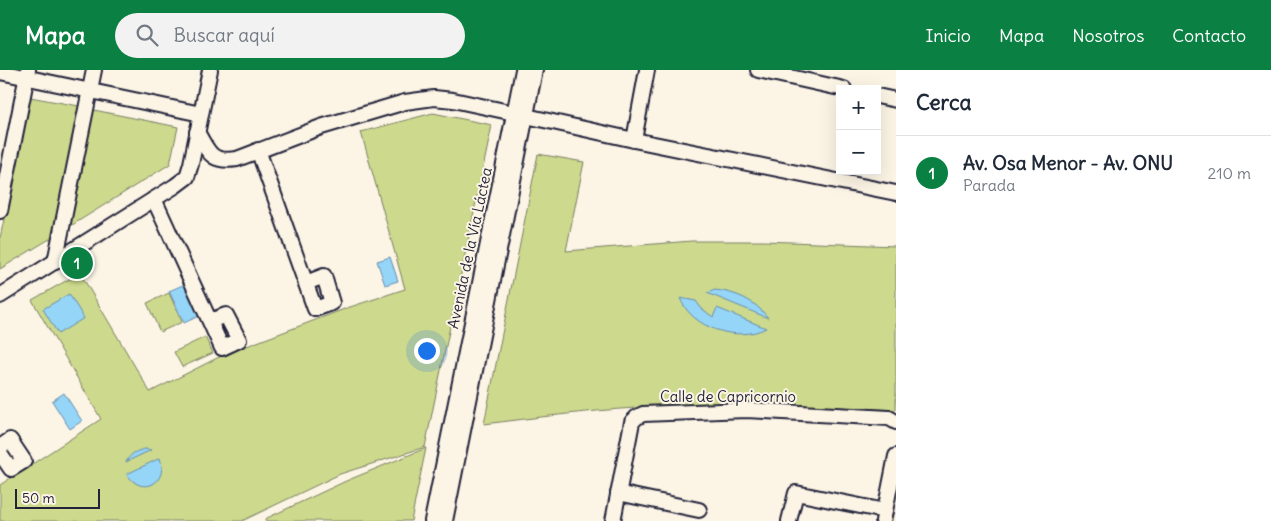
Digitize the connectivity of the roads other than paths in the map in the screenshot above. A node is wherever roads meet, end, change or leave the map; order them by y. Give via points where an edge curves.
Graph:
1 (94, 70) edge
2 (210, 70) edge
3 (522, 70) edge
4 (535, 70) edge
5 (647, 70) edge
6 (758, 70) edge
7 (0, 72) edge
8 (28, 74) edge
9 (836, 87) edge
10 (89, 91) junction
11 (881, 97) edge
12 (896, 100) edge
13 (201, 114) junction
14 (520, 114) junction
15 (198, 132) junction
16 (634, 140) junction
17 (258, 150) junction
18 (896, 193) edge
19 (154, 199) junction
20 (0, 211) edge
21 (54, 262) junction
22 (306, 283) dead end
23 (0, 296) edge
24 (210, 321) dead end
25 (896, 422) edge
26 (0, 447) edge
27 (0, 453) edge
28 (896, 456) edge
29 (618, 493) junction
30 (698, 510) dead end
31 (884, 516) edge
32 (432, 521) edge
33 (445, 521) edge
34 (613, 521) edge
35 (790, 521) edge

1 - 10 street
2 - 13 street
3 - 14 street, Avenida de la Vía Láctea
4 - 14 street, Avenida de la Vía Láctea
5 - 16 street
6 - 9 street
7 - 8 street
8 - 10 street
8 - 20 street
10 - 13 street
10 - 21 street
11 - 12 street
13 - 15 street
14 - 16 street
14 - 17 street via 434,98 377,110
14 - 32 street, Avenida de la Vía Láctea
14 - 33 street, Avenida de la Vía Láctea
15 - 17 street via 218,160 236,159
15 - 19 street via 187,177
16 - 18 street
17 - 22 street
19 - 21 street
19 - 24 street
21 - 23 street
25 - 29 street, Calle de Capricornio via 890,418 746,410 643,414 632,422
26 - 27 street via 10,440 24,461 11,469
28 - 31 street
29 - 30 street
29 - 34 street, Calle de Capricornio
31 - 35 street via 796,494

